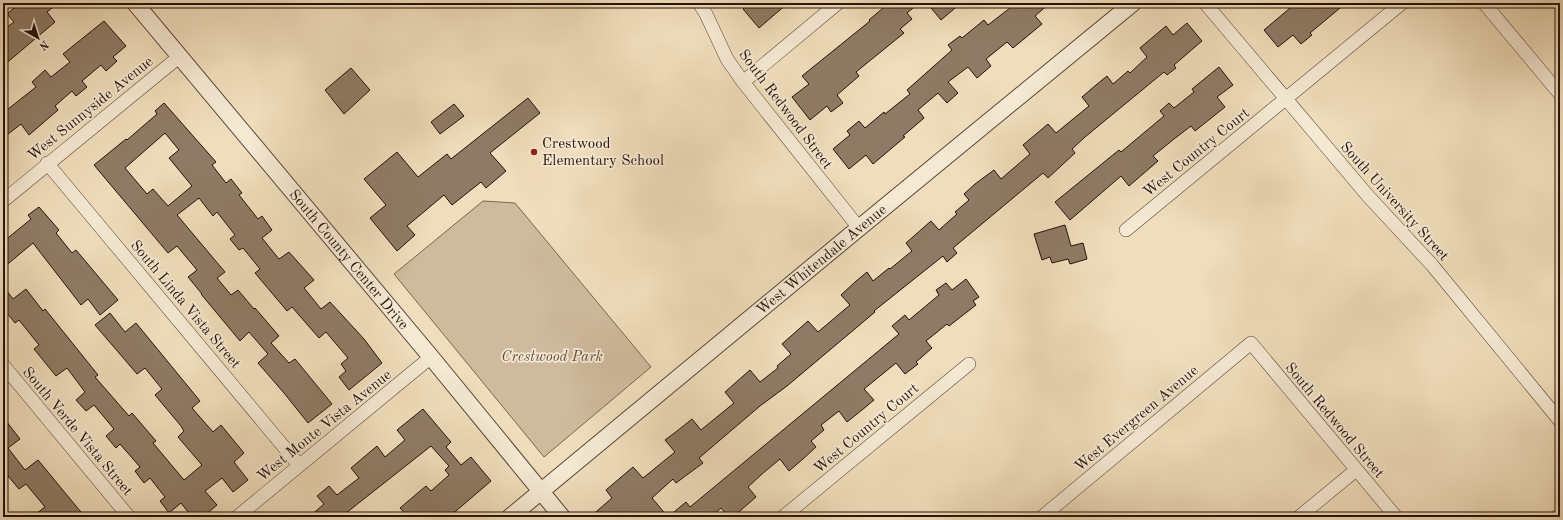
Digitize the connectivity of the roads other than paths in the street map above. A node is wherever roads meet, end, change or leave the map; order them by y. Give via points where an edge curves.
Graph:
1 (135, 3) edge
2 (699, 3) edge
3 (838, 3) edge
4 (1133, 3) edge
5 (1205, 3) edge
6 (1402, 3) edge
7 (1484, 3) edge
8 (180, 56) junction
9 (743, 82) junction
10 (1560, 94) edge
11 (1286, 100) junction
12 (47, 163) junction
13 (3, 201) edge
14 (859, 228) junction
15 (1126, 230) dead end
16 (1251, 343) joint
17 (431, 357) junction
18 (969, 364) dead end
19 (3, 365) edge
20 (1560, 421) edge
21 (299, 465) junction
22 (1356, 470) junction
23 (541, 492) junction
24 (1560, 514) edge
25 (129, 517) edge
26 (237, 517) edge
27 (510, 517) edge
28 (562, 517) edge
29 (783, 517) edge
30 (1042, 517) edge
31 (1299, 517) edge
32 (1396, 517) edge
33 (1556, 517) edge

1 - 8 street, South County Center Drive
2 - 9 street, South Redwood Street via 727,60
3 - 9 street
4 - 14 street, West Whitendale Avenue
5 - 11 street, South University Street
6 - 11 street, West Country Court
7 - 10 street
8 - 12 street, West Sunnyside Avenue
8 - 17 street, South County Center Drive
9 - 14 street, South Redwood Street
11 - 15 street, West Country Court
11 - 20 street, South University Street via 1432,266
12 - 13 street, West Sunnyside Avenue
12 - 21 street, South Linda Vista Street
14 - 23 street, West Whitendale Avenue
16 - 22 street, South Redwood Street
16 - 30 street, West Evergreen Avenue
17 - 21 street, West Monte Vista Avenue
17 - 23 street, South County Center Drive
18 - 29 street, West Country Court
19 - 25 street, South Verde Vista Street
21 - 26 street, West Monte Vista Avenue
22 - 31 street
22 - 32 street, South Redwood Street
23 - 27 street, West Whitendale Avenue
23 - 28 street, South County Center Drive
24 - 33 street

